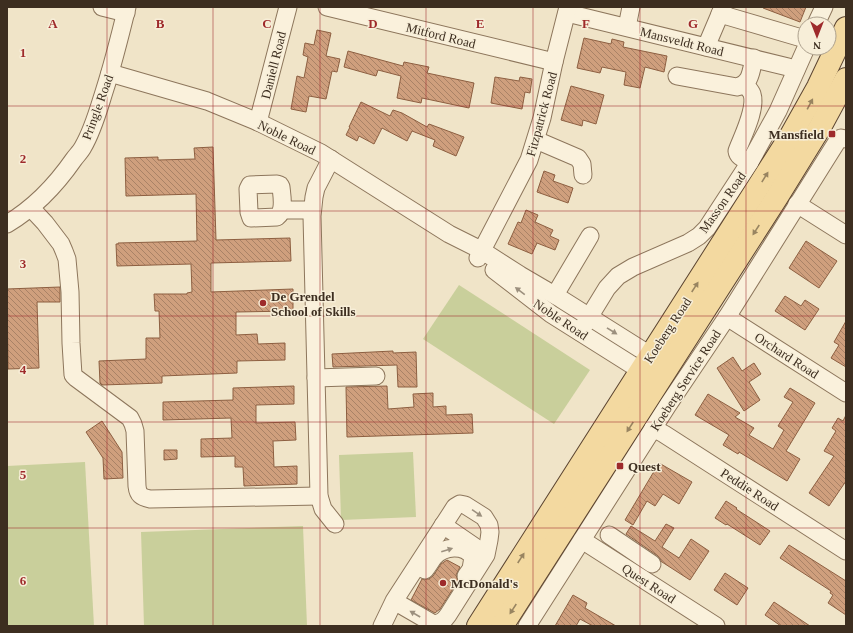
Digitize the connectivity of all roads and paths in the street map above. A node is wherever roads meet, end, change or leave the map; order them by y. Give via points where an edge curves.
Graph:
1 (102, 7) edge
2 (288, 7) edge
3 (327, 7) edge
4 (631, 7) edge
5 (126, 10) edge
6 (568, 10) edge
7 (721, 10) edge
8 (627, 27) junction
9 (846, 28) edge
10 (797, 36) edge
11 (706, 47) junction
12 (802, 56) edge
13 (754, 58) junction
14 (554, 62) junction
15 (796, 70) junction
16 (110, 73) junction
17 (678, 76) dead end
18 (846, 79) edge
19 (745, 84) junction
20 (258, 122) junction
21 (846, 139) edge
22 (536, 140) junction
23 (331, 159) junction
24 (750, 162) junction
25 (583, 175) dead end
26 (798, 204) junction
27 (31, 208) junction
28 (282, 210) dead end
29 (312, 210) junction
30 (7, 224) edge
31 (846, 235) edge
32 (590, 236) dead end
33 (479, 254) junction
34 (555, 295) junction
35 (589, 317) junction
36 (727, 317) junction
37 (580, 332) junction
38 (655, 368) junction
39 (376, 376) dead end
40 (316, 378) junction
41 (846, 393) edge
42 (653, 428) junction
43 (319, 496) junction
44 (335, 524) dead end
45 (443, 525) junction
46 (608, 535) dead end
47 (582, 540) junction
48 (626, 547) junction
49 (846, 551) edge
50 (486, 554) junction
51 (617, 562) junction
52 (652, 564) dead end
53 (397, 596) junction
54 (432, 623) junction
55 (382, 626) edge
56 (478, 626) edge
57 (502, 626) edge
58 (527, 626) edge
59 (716, 626) edge

1 - 5 street
2 - 20 street, Daniell Road
3 - 14 street, Mitford Road
4 - 8 street
5 - 16 street, Pringle Road
6 - 8 street, Mansveldt Road
6 - 14 street, Fitzpatrick Road
7 - 10 street
7 - 11 street
8 - 11 street, Mansveldt Road
38 -> 9 main road, Koeberg Road via 796,128
11 - 13 street, Mansveldt Road
12 - 15 street, Masson Road
13 - 15 street, Mansveldt Road
13 - 19 street via 748,82
14 - 22 street, Fitzpatrick Road
15 - 24 street, Masson Road via 778,111
16 - 20 street, Noble Road via 207,101
16 - 27 street, Pringle Road via 83,147 67,170
17 - 19 street via 737,88
18 -> 38 main road, Koeberg Road via 808,148
19 - 24 street via 753,99 750,118 737,151 739,157
20 - 23 street, Noble Road
21 - 26 street, Koeberg Service Road via 838,140
22 - 25 street via 578,158 582,164
22 - 33 street, Fitzpatrick Road via 529,160
23 - 29 street via 316,188
23 - 33 street, Noble Road
24 - 35 street, Masson Road via 703,232 688,243 623,272 610,284
26 - 31 street
26 - 36 street, Koeberg Service Road
27 - 30 street, Pringle Road
27 - 43 street via 61,244 67,259 73,375 130,418 135,431 137,486 141,496 150,500
28 - 29 street
29 - 40 street
32 - 34 street
33 - 34 street, Noble Road
37 -> 33 street, Noble Road via 551,314
34 - 35 street, Noble Road
35 - 37 street, Masson Road
35 -> 38 street, Noble Road
36 - 41 street, Orchard Road
36 - 42 street, Koeberg Service Road
37 - 38 street, Noble Road
56 -> 38 main road, Koeberg Road
38 -> 57 main road, Koeberg Road
39 - 40 street
40 - 43 street
42 - 47 street, Koeberg Service Road
42 - 49 street, Peddie Road
43 - 44 street via 323,509
45 - 50 street
45 -> 50 street via 460,504 484,517 489,524 490,532
45 - 53 street
46 - 48 street
47 - 51 street, Quest Road
47 - 58 street, Koeberg Service Road
48 - 51 street
48 - 52 street
50 - 54 street via 448,615 440,623
51 - 59 street, Quest Road
54 -> 53 street
53 -> 54 street via 411,590 439,553 456,548 462,548 470,553 473,557 472,569
53 - 55 street

